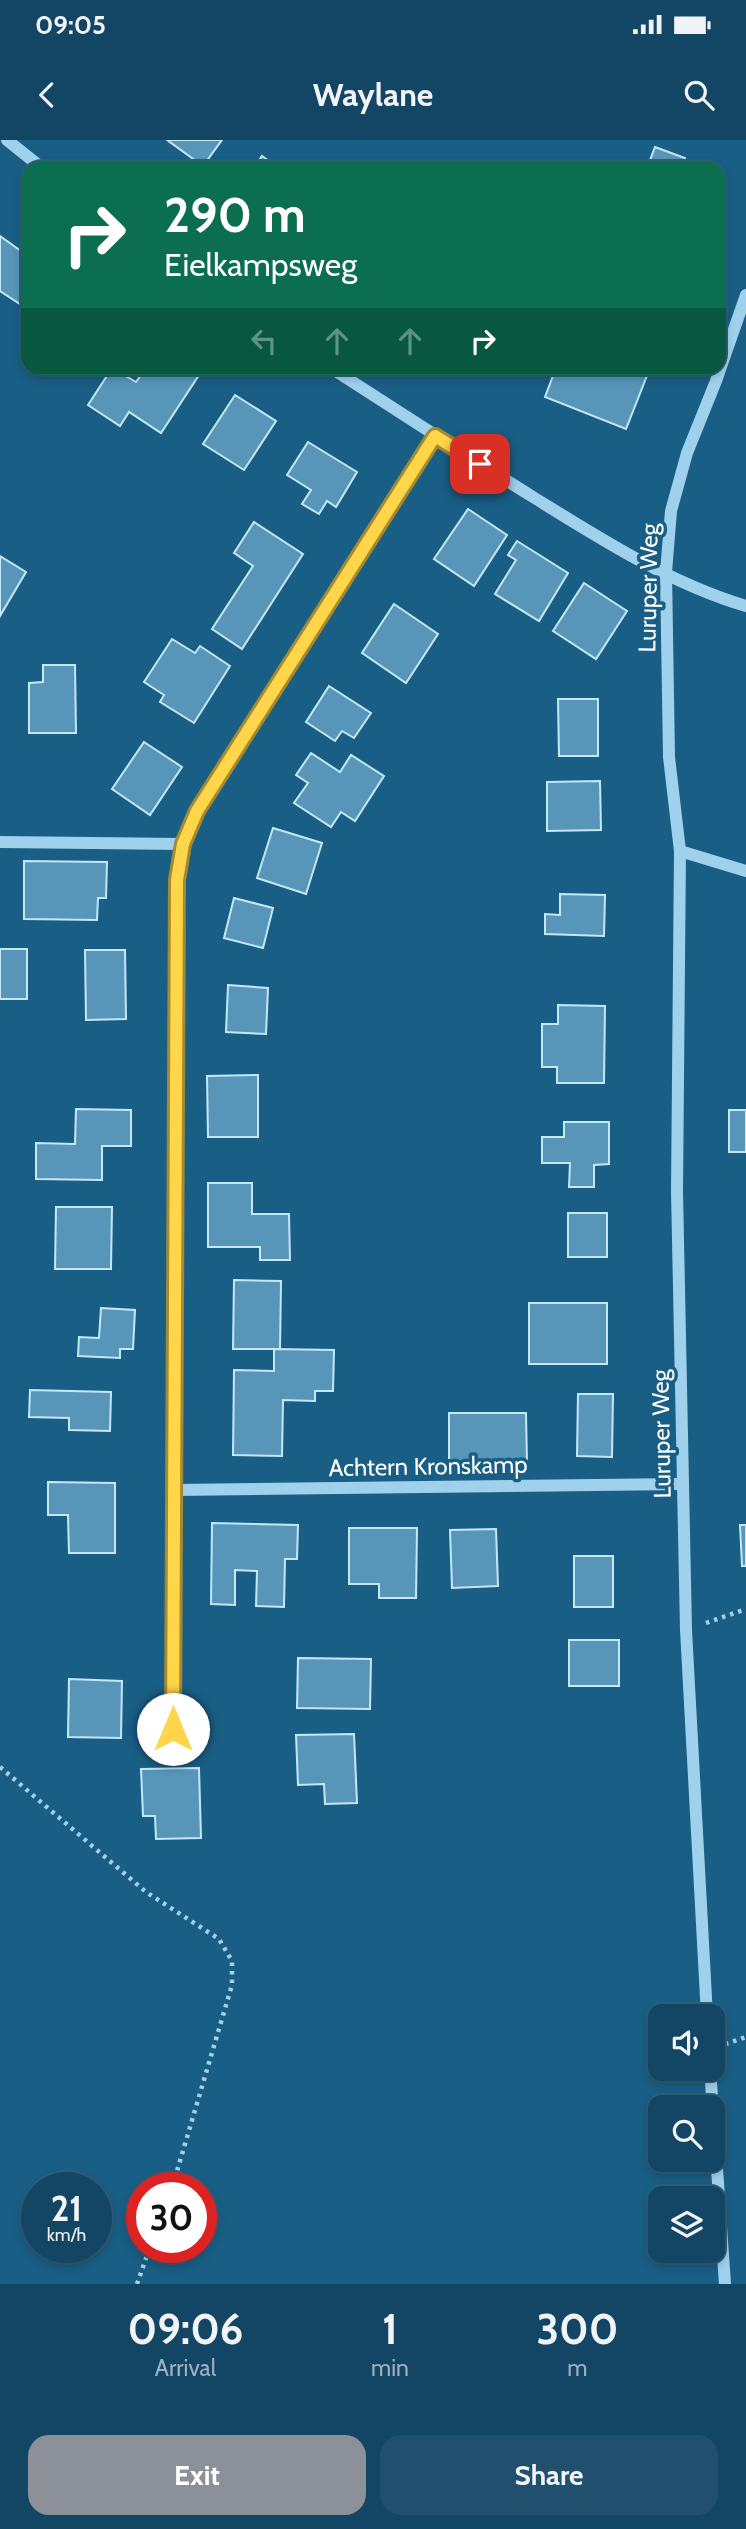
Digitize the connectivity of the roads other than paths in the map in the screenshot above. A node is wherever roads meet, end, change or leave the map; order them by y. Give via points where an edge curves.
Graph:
1 (7, 140) edge
2 (33, 161) edge
3 (746, 295) edge
4 (726, 353) edge
5 (342, 375) edge
6 (718, 375) edge
7 (435, 436) junction
8 (666, 572) junction
9 (746, 606) edge
10 (0, 842) edge
11 (183, 844) junction
12 (680, 851) junction
13 (746, 871) edge
14 (683, 1484) junction
15 (173, 1490) junction
16 (173, 1729) dead end
17 (706, 2004) edge
18 (711, 2081) edge
19 (725, 2284) edge

1 - 2 street
3 - 4 street, Luruper Weg
5 - 7 street
6 - 8 street, Luruper Weg via 677,487
7 - 8 street via 615,548
7 - 11 street via 197,811
8 - 9 street via 706,594
8 - 12 street, Luruper Weg via 669,757
10 - 11 street
11 - 15 street via 177,880
12 - 13 street
12 - 14 street, Luruper Weg via 677,1191
14 - 15 street, Achtern Kronskamp
14 - 17 street, Luruper Weg via 686,1630
15 - 16 street
18 - 19 street

